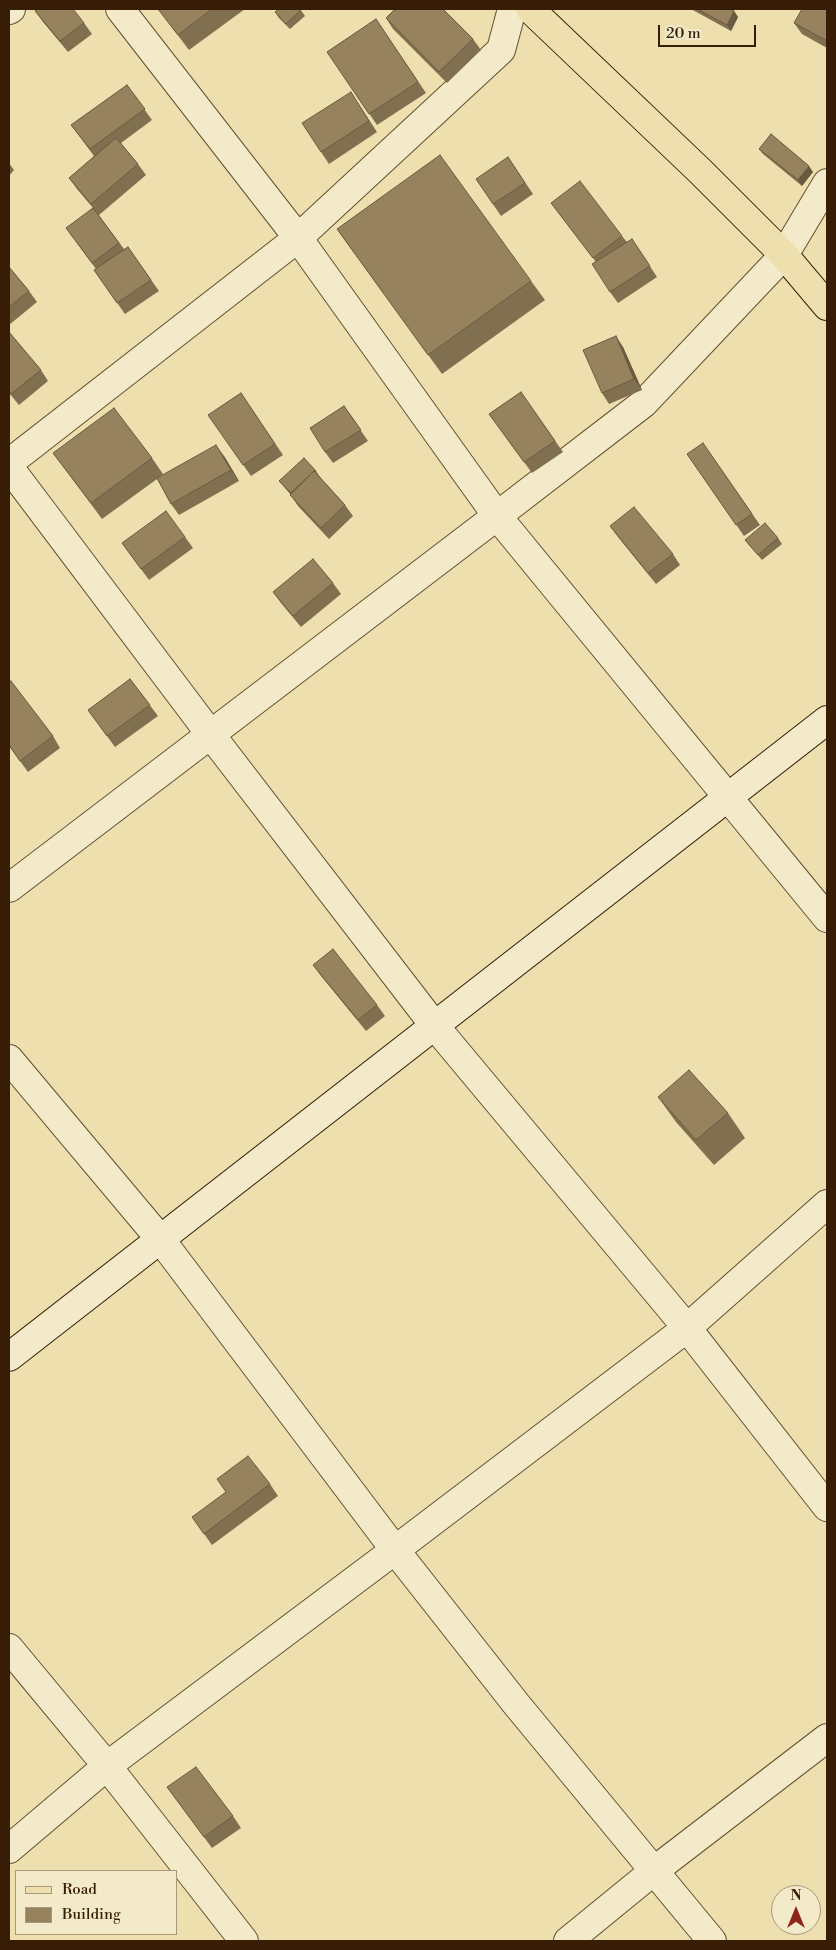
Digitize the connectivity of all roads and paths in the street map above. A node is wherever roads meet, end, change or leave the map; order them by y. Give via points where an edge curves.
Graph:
1 (120, 9) edge
2 (512, 9) edge
3 (530, 9) edge
4 (827, 183) edge
5 (298, 238) junction
6 (784, 255) junction
7 (827, 306) edge
8 (9, 463) edge
9 (9, 467) edge
10 (498, 516) junction
11 (827, 720) edge
12 (211, 735) junction
13 (728, 797) junction
14 (9, 888) edge
15 (827, 918) edge
16 (434, 1025) junction
17 (9, 1059) edge
18 (827, 1204) edge
19 (161, 1240) junction
20 (687, 1328) junction
21 (9, 1357) edge
22 (827, 1507) edge
23 (396, 1550) junction
24 (9, 1648) edge
25 (827, 1738) edge
26 (107, 1766) junction
27 (9, 1849) edge
28 (655, 1870) junction
29 (244, 1941) edge
30 (568, 1941) edge
31 (712, 1941) edge

1 - 5 street
2 - 5 street via 501,50
3 - 6 main road
4 - 6 street
5 - 8 street
5 - 10 street
6 - 7 main road
6 - 10 street via 644,403
9 - 12 street
10 - 12 street
10 - 13 street
11 - 13 street
12 - 14 street
12 - 16 street
13 - 15 street
13 - 16 street
16 - 19 street
16 - 20 street
17 - 19 street
18 - 20 street
19 - 21 street
19 - 23 street
20 - 22 street
20 - 23 street
23 - 26 street
23 - 28 street via 517,1705
24 - 26 street
25 - 28 street
26 - 27 street
26 - 29 street
28 - 30 street
28 - 31 street

